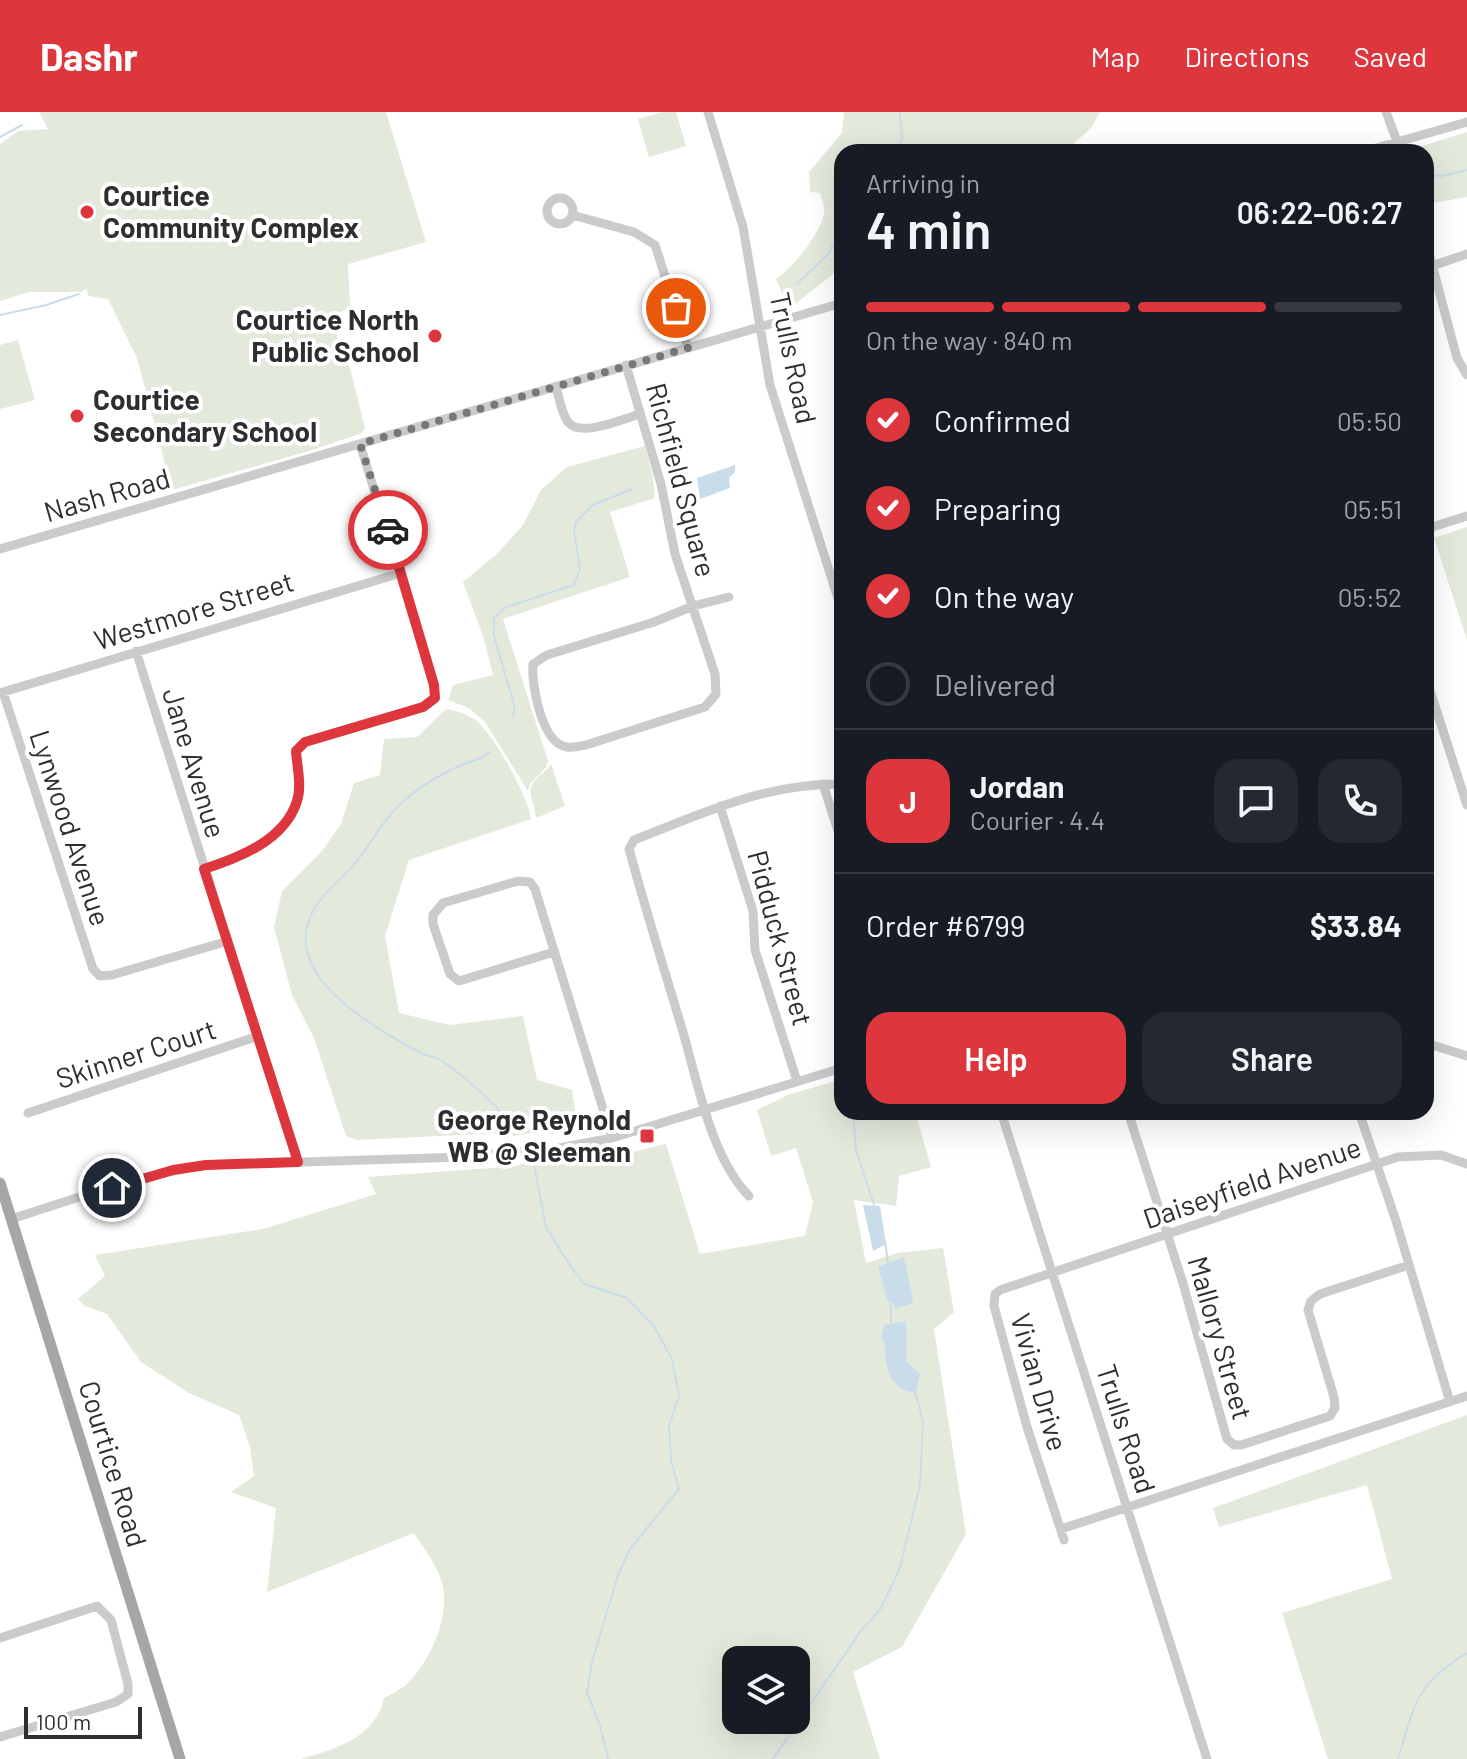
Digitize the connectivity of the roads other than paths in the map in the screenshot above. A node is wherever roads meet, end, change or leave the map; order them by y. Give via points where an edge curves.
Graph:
1 (708, 112) edge
2 (1386, 112) edge
3 (1467, 122) edge
4 (1398, 144) edge
5 (1407, 144) edge
6 (572, 215) dead end
7 (1467, 254) edge
8 (1434, 266) edge
9 (1434, 280) edge
10 (834, 305) edge
11 (760, 327) junction
12 (688, 348) junction
13 (626, 365) junction
14 (1467, 375) edge
15 (556, 386) junction
16 (640, 414) junction
17 (360, 444) junction
18 (1467, 516) edge
19 (1434, 526) edge
20 (0, 549) edge
21 (401, 573) junction
22 (834, 586) edge
23 (729, 597) dead end
24 (693, 606) junction
25 (136, 651) junction
26 (2, 692) edge
27 (1434, 703) edge
28 (1467, 768) edge
29 (1456, 771) junction
30 (823, 784) junction
31 (834, 784) edge
32 (1467, 805) edge
33 (720, 806) junction
34 (834, 819) edge
35 (204, 869) junction
36 (228, 941) junction
37 (554, 952) junction
38 (258, 1036) junction
39 (1434, 1046) edge
40 (1467, 1056) edge
41 (834, 1070) edge
42 (797, 1081) junction
43 (706, 1110) junction
44 (28, 1113) dead end
45 (1004, 1120) edge
46 (1130, 1120) edge
47 (1362, 1120) edge
48 (612, 1138) junction
49 (298, 1162) junction
50 (1467, 1164) edge
51 (1377, 1165) junction
52 (0, 1183) edge
53 (749, 1196) dead end
54 (11, 1219) junction
55 (1166, 1236) junction
56 (1409, 1265) junction
57 (1053, 1273) junction
58 (1467, 1396) edge
59 (1450, 1402) junction
60 (1128, 1507) junction
61 (1061, 1529) junction
62 (1064, 1540) dead end
63 (0, 1638) edge
64 (0, 1737) edge
65 (180, 1759) edge
66 (1207, 1759) edge

1 - 11 street, Trulls Road via 743,227
2 - 4 street
3 - 5 street
6 - 12 street via 634,232 655,245
7 - 8 street
9 - 14 street
10 - 11 street, Nash Road
11 - 12 street, Nash Road
11 - 22 street, Trulls Road via 770,385
12 - 13 street, Nash Road
13 - 15 street, Nash Road
13 - 16 street, Richfield Square
15 - 16 street via 569,424 577,429
15 - 17 street, Nash Road
16 - 24 street, Richfield Square
17 - 20 street, Nash Road
17 - 21 street
18 - 19 street
21 - 25 street, Westmore Street
21 - 35 street via 435,698 423,707 305,742 296,751 297,801 283,825 243,855
23 - 24 street
24 - 24 street, Richfield Square via 533,664 531,681 553,741 567,747 586,745 705,707 716,694 715,674
25 - 26 street, Westmore Street
25 - 35 street, Jane Avenue
26 - 36 street, Lynwood Avenue via 90,960 100,976
27 - 29 street
28 - 29 street
29 - 32 street
30 - 31 street
30 - 33 street via 784,787
30 - 34 street
33 - 42 street, Pidduck Street via 753,911 755,950
33 - 43 street via 634,840 629,849
35 - 36 street, Jane Avenue
36 - 38 street, Jane Avenue
37 - 37 street via 530,882 443,903 433,915 450,974 459,981
37 - 48 street
38 - 44 street, Skinner Court
38 - 49 street, Jane Avenue
39 - 40 street
41 - 42 street
42 - 43 street
43 - 48 street
43 - 53 street via 724,1160
45 - 57 street, Trulls Road
46 - 55 street, Mallory Street
47 - 51 street
48 - 49 street via 464,1157
49 - 54 street via 173,1170
50 - 51 street, Daiseyfield Avenue via 1441,1155 1398,1157
51 - 55 street, Daiseyfield Avenue
51 - 56 street
52 - 54 main road, Courtice Road
54 - 65 main road, Courtice Road
55 - 56 street, Mallory Street via 1227,1439 1234,1445 1330,1416 1334,1397 1308,1310 1311,1301
55 - 57 street, Daiseyfield Avenue
56 - 59 street
57 - 60 street, Trulls Road
57 - 61 street, Vivian Drive via 1000,1290 993,1300
58 - 59 street
59 - 60 street
60 - 61 street
60 - 66 street, Trulls Road
61 - 62 street, Vivian Drive
63 - 64 street via 97,1606 111,1620 128,1684 128,1694 116,1702

